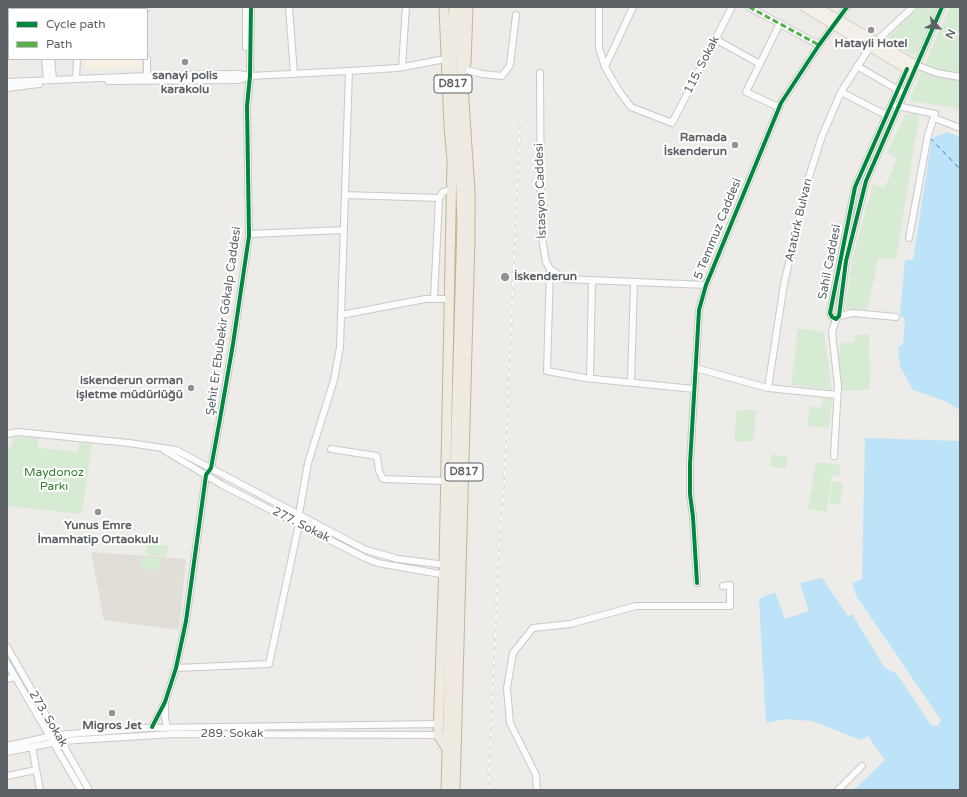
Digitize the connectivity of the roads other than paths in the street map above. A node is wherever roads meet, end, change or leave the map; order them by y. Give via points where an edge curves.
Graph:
1 (246, 7) edge
2 (251, 7) edge
3 (289, 7) edge
4 (406, 7) edge
5 (444, 7) edge
6 (454, 7) edge
7 (461, 7) edge
8 (468, 7) edge
9 (599, 7) edge
10 (633, 7) edge
11 (732, 7) edge
12 (749, 7) edge
13 (804, 7) edge
14 (817, 7) edge
15 (847, 7) edge
16 (913, 7) edge
17 (942, 7) edge
18 (516, 15) dead end
19 (836, 22) junction
20 (780, 24) junction
21 (715, 39) junction
22 (877, 41) junction
23 (819, 45) junction
24 (870, 47) junction
25 (445, 59) junction
26 (45, 60) edge
27 (51, 60) edge
28 (77, 60) edge
29 (147, 60) edge
30 (760, 64) junction
31 (858, 66) junction
32 (402, 67) junction
33 (605, 67) junction
34 (912, 69) junction
35 (467, 70) junction
36 (349, 71) junction
37 (540, 73) dead end
38 (294, 74) junction
39 (147, 76) junction
40 (250, 76) junction
41 (960, 77) edge
42 (76, 78) junction
43 (50, 80) junction
44 (7, 82) edge
45 (7, 88) edge
46 (898, 90) junction
47 (841, 92) junction
48 (904, 93) junction
49 (897, 106) junction
50 (778, 107) junction
51 (886, 115) junction
52 (934, 118) junction
53 (960, 128) edge
54 (467, 154) junction
55 (452, 189) junction
56 (345, 195) junction
57 (439, 198) junction
58 (344, 230) junction
59 (249, 234) junction
60 (909, 238) dead end
61 (550, 269) junction
62 (592, 281) junction
63 (634, 282) junction
64 (706, 285) junction
65 (434, 299) junction
66 (449, 299) junction
67 (341, 315) junction
68 (837, 317) junction
69 (896, 317) dead end
70 (695, 368) junction
71 (590, 379) junction
72 (631, 382) junction
73 (694, 388) junction
74 (768, 388) junction
75 (837, 395) junction
76 (7, 434) edge
77 (159, 447) junction
78 (331, 449) dead end
79 (834, 456) dead end
80 (211, 468) junction
81 (206, 475) junction
82 (445, 481) junction
83 (299, 514) junction
84 (299, 524) junction
85 (449, 565) junction
86 (448, 575) junction
87 (697, 583) dead end
88 (723, 586) dead end
89 (7, 647) edge
90 (7, 663) edge
91 (176, 668) junction
92 (15, 677) junction
93 (7, 679) edge
94 (165, 702) junction
95 (438, 723) junction
96 (221, 726) junction
97 (230, 726) junction
98 (167, 727) junction
99 (152, 728) junction
100 (448, 730) junction
101 (456, 731) junction
102 (221, 734) junction
103 (229, 734) junction
104 (58, 735) junction
105 (438, 735) junction
106 (49, 737) junction
107 (62, 742) junction
108 (54, 743) junction
109 (7, 746) edge
110 (32, 747) junction
111 (447, 749) junction
112 (7, 752) edge
113 (862, 766) dead end
114 (36, 770) junction
115 (7, 776) edge
116 (40, 790) edge
117 (80, 790) edge
118 (89, 790) edge
119 (446, 790) edge
120 (455, 790) edge
121 (537, 790) edge
122 (838, 790) edge

1 - 40 street, Şehit Er Ebubekir Gökalp Caddesi via 246,64
2 - 40 street, Şehit Er Ebubekir Gökalp Caddesi
3 - 38 street
4 - 32 street
5 - 25 highway
6 - 85 highway, D817 via 452,62 462,223
7 - 54 highway, D817 via 459,28
8 - 35 highway
9 - 33 street via 599,48
10 - 33 street
11 - 21 street, 115. Sokak
12 - 20 street
13 - 19 main road
14 - 19 main road
15 - 19 street, 5 Temmuz Caddesi
16 - 22 street, Atatürk Bulvarı
17 - 34 street
18 - 35 street via 510,65 502,76
19 - 22 main road
19 - 23 street, 5 Temmuz Caddesi
19 - 24 main road
20 - 23 street
20 - 30 street
21 - 30 street
21 - 33 street, 115. Sokak via 672,123 631,107
22 - 24 street, Atatürk Bulvarı
22 - 34 main road
23 - 50 street, 5 Temmuz Caddesi
24 - 31 street, Atatürk Bulvarı
24 - 34 main road
25 - 32 street
25 - 55 highway
26 - 43 street
27 - 43 street
28 - 42 street
29 - 39 street
30 - 50 street via 746,92
31 - 46 street
31 - 47 street, Atatürk Bulvarı
32 - 36 street
34 - 41 street
34 - 46 street, Sahil Caddesi
34 - 48 street, Sahil Caddesi
35 - 54 highway
36 - 38 street
36 - 56 street
37 - 61 street, İstasyon Caddesi via 540,232 546,262
38 - 40 street
39 - 40 street
39 - 42 street
40 - 45 street via 239,80 52,82
40 - 59 street, Şehit Er Ebubekir Gökalp Caddesi via 247,106
42 - 43 street
43 - 44 street
46 - 48 street
46 - 51 street, Sahil Caddesi
47 - 51 street
47 - 74 street, Atatürk Bulvarı via 822,136 807,183 784,284
48 - 49 street, Sahil Caddesi
49 - 52 street via 934,114
49 - 68 street, Sahil Caddesi via 866,181 846,261
50 - 64 street, 5 Temmuz Caddesi
51 - 68 street, Sahil Caddesi via 855,187 830,313 832,318
52 - 53 street
52 - 60 street via 928,135
54 - 101 highway, D817 via 470,239
55 - 57 street via 444,192
55 - 66 highway
56 - 57 street
56 - 58 street
57 - 65 street
58 - 59 street
58 - 67 street
59 - 80 street, Şehit Er Ebubekir Gökalp Caddesi
61 - 62 street via 565,279
61 - 71 street via 547,371
62 - 63 street
62 - 71 street
63 - 64 street
63 - 72 street
64 - 70 street, 5 Temmuz Caddesi via 699,310
65 - 66 street
65 - 67 street via 392,304
66 - 82 highway
67 - 83 street via 340,347 334,380 308,463
68 - 69 street via 853,313
68 - 75 street, Sahil Caddesi via 832,332
70 - 73 street, 5 Temmuz Caddesi
70 - 74 street
71 - 72 street
72 - 73 street
73 - 87 street, 5 Temmuz Caddesi via 690,494
74 - 75 street
75 - 79 street, Sahil Caddesi
76 - 77 street, 277. Sokak via 18,432
77 - 80 street, 277. Sokak via 176,450
77 - 81 street, 277. Sokak
78 - 82 street via 376,456 383,479
80 - 81 street
80 - 83 street, 277. Sokak
81 - 84 street, 277. Sokak
81 - 91 street via 186,621
82 - 85 highway
83 - 84 street
83 - 85 street, 277. Sokak via 366,550 398,558
84 - 86 street, 277. Sokak via 372,560
84 - 91 street via 269,664
85 - 86 highway
86 - 95 highway
86 - 100 highway
88 - 121 street via 730,585 730,606 636,606 570,624 533,628 513,653 507,688 510,722 536,776
89 - 104 street, 273. Sokak
90 - 92 street, 273. Sokak
91 - 94 street
92 - 93 street
92 - 106 street, 273. Sokak
94 - 98 street
94 - 99 street
95 - 97 street
95 - 100 street
95 - 105 highway
96 - 97 street
96 - 98 street
96 - 102 street
97 - 103 street
98 - 99 street
99 - 104 street
100 - 101 street, 289. Sokak
100 - 105 street, 289. Sokak
100 - 111 highway
101 - 120 highway, D817
102 - 103 street, 289. Sokak
102 - 107 street, 289. Sokak via 173,734
103 - 105 street, 289. Sokak
104 - 106 street
104 - 107 street, 273. Sokak
105 - 111 highway
106 - 108 street, 273. Sokak
106 - 109 street
107 - 108 street, 289. Sokak
107 - 118 street, 273. Sokak
108 - 110 street, 289. Sokak
108 - 117 street, 273. Sokak
110 - 112 street, 289. Sokak
110 - 114 street
111 - 119 highway
113 - 122 street
114 - 115 street
114 - 116 street

